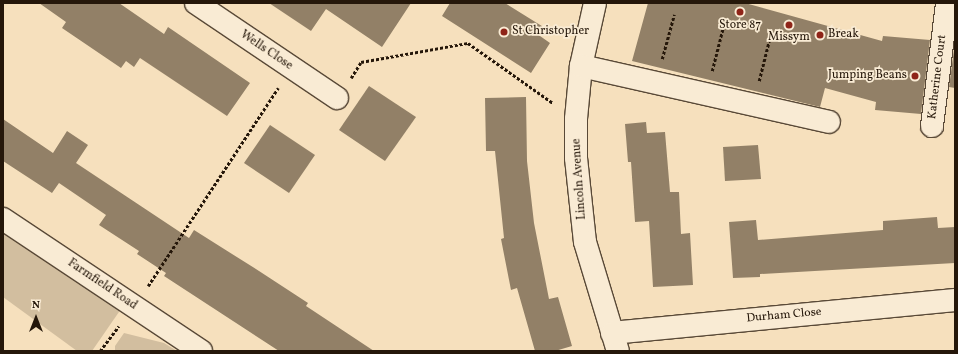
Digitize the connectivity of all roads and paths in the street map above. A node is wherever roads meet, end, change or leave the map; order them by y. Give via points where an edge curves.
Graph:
1 (196, 3) edge
2 (595, 3) edge
3 (947, 3) edge
4 (674, 15) dead end
5 (723, 28) dead end
6 (769, 41) dead end
7 (581, 66) junction
8 (292, 68) junction
9 (655, 83) junction
10 (705, 94) junction
11 (337, 98) joint
12 (752, 105) junction
13 (576, 120) junction
14 (829, 122) dead end
15 (932, 126) dead end
16 (3, 219) edge
17 (955, 300) edge
18 (134, 306) junction
19 (615, 342) edge
20 (100, 351) edge
21 (201, 351) edge

1 - 8 street, Wells Close
2 - 7 street, Lincoln Avenue
3 - 15 street, Katherine Court
4 - 9 path
5 - 10 path
6 - 12 path
7 - 9 street
7 - 13 street, Lincoln Avenue
8 - 11 street, Wells Close
8 - 18 path
9 - 10 street
10 - 12 street
11 - 13 path via 361,62 468,43
12 - 14 street
13 - 19 street, Lincoln Avenue via 579,197 585,242
16 - 18 street, Farmfield Road
17 - 19 street, Durham Close
18 - 20 path
18 - 21 street, Farmfield Road

